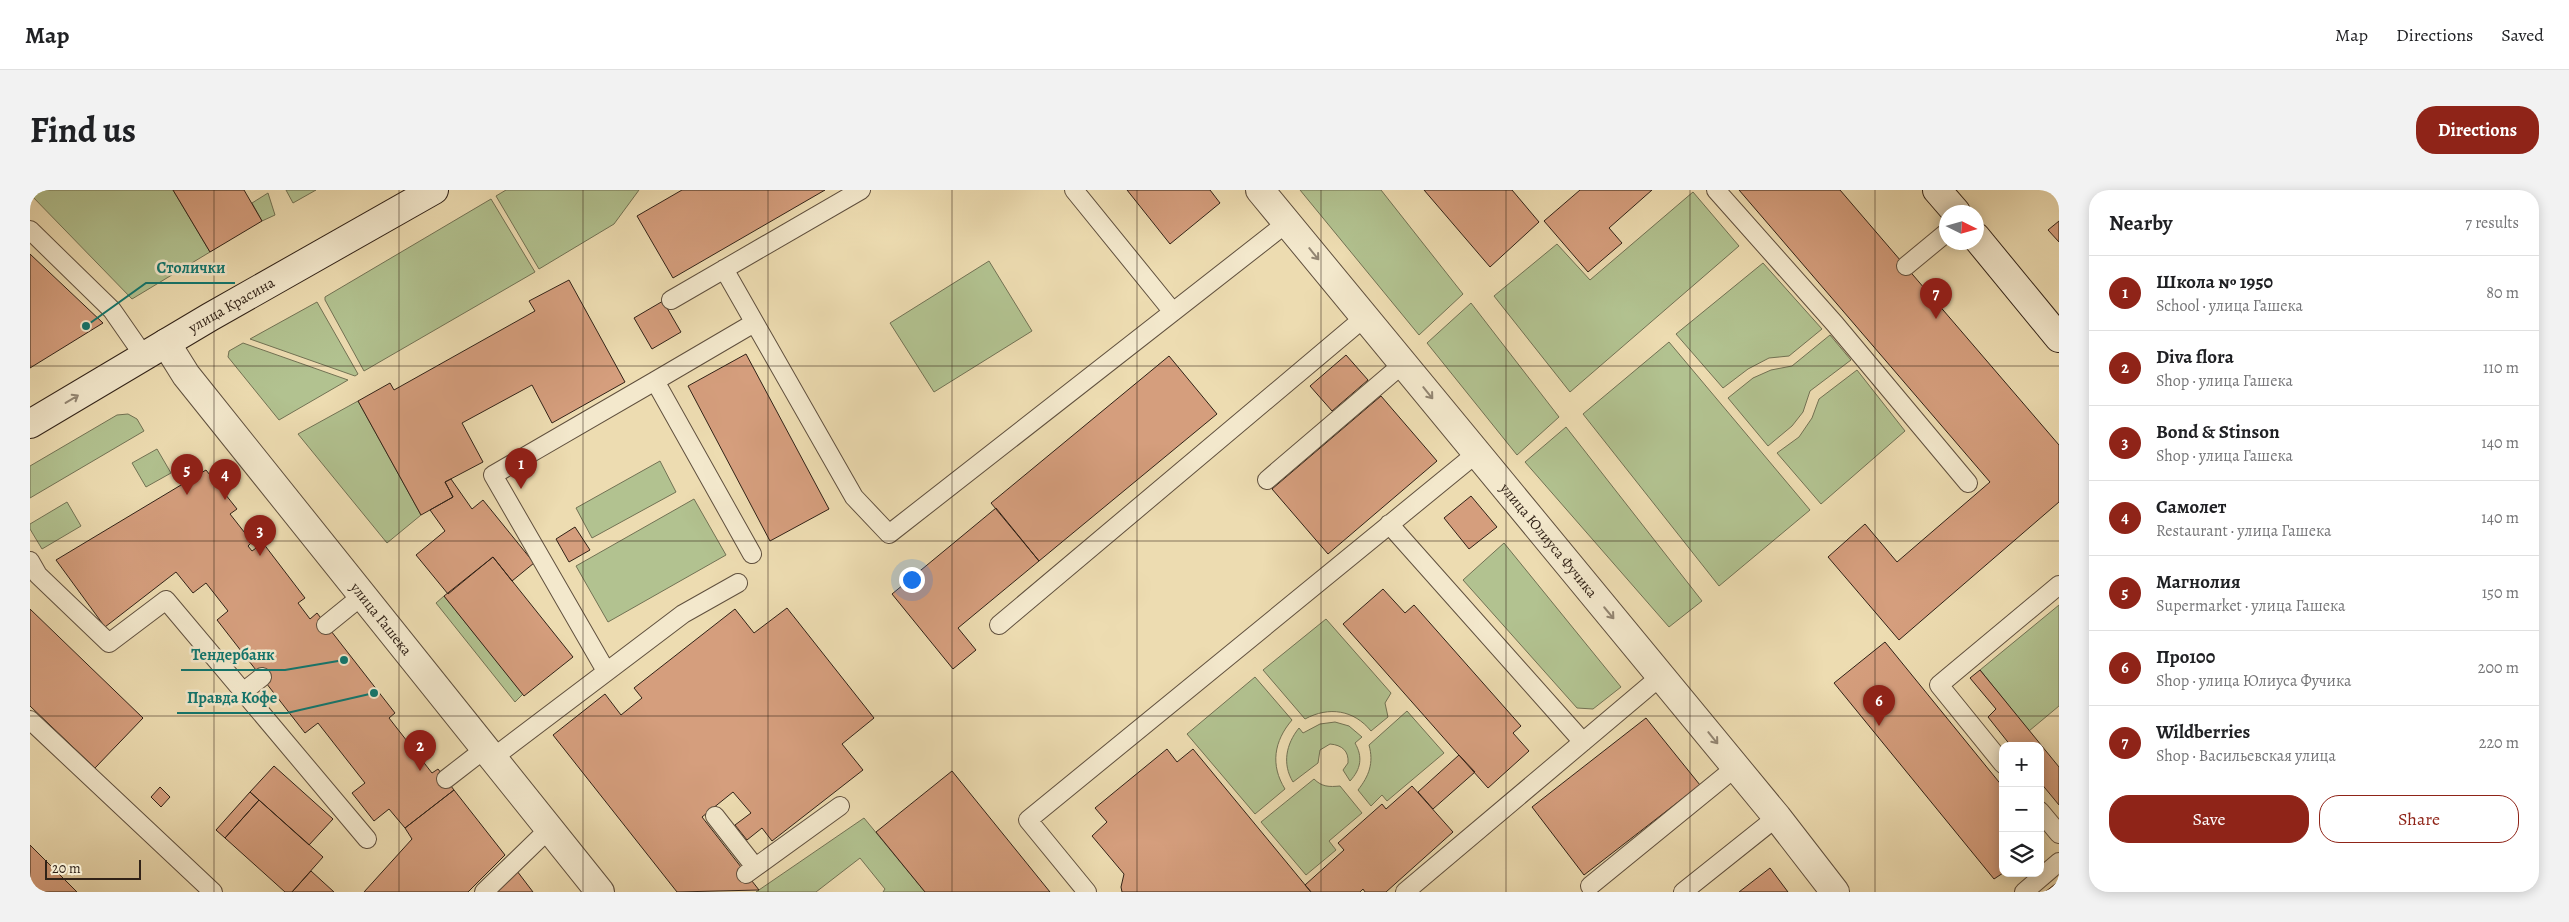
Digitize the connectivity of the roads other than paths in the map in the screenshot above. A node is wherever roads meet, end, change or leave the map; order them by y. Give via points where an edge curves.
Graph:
1 (434, 190) edge
2 (861, 190) edge
3 (1074, 190) edge
4 (1260, 190) edge
5 (1716, 190) edge
6 (1938, 190) edge
7 (1950, 205) edge
8 (1288, 222) junction
9 (30, 230) edge
10 (1939, 239) edge
11 (1984, 247) edge
12 (1906, 266) dead end
13 (724, 269) junction
14 (670, 300) dead end
15 (1173, 312) junction
16 (1365, 317) junction
17 (754, 324) junction
18 (2059, 338) edge
19 (155, 350) junction
20 (1404, 363) junction
21 (655, 381) junction
22 (32, 419) edge
23 (1477, 453) junction
24 (1266, 480) dead end
25 (1968, 483) dead end
26 (1390, 524) junction
27 (752, 554) dead end
28 (30, 561) edge
29 (738, 583) dead end
30 (2059, 585) edge
31 (363, 595) junction
32 (326, 625) dead end
33 (999, 625) dead end
34 (606, 671) junction
35 (1661, 676) junction
36 (262, 677) dead end
37 (243, 692) junction
38 (30, 720) edge
39 (1582, 742) junction
40 (490, 752) junction
41 (1999, 759) edge
42 (1736, 767) junction
43 (446, 779) dead end
44 (840, 806) dead end
45 (715, 816) dead end
46 (2044, 816) edge
47 (1777, 817) junction
48 (550, 828) junction
49 (2059, 834) edge
50 (367, 839) dead end
51 (2059, 862) edge
52 (1590, 886) dead end
53 (1686, 891) edge
54 (213, 892) edge
55 (484, 892) edge
56 (600, 892) edge
57 (1087, 892) edge
58 (1405, 892) edge
59 (1835, 892) edge
60 (2024, 892) edge

1 - 19 street, улица Красина
2 - 13 lane
3 - 15 lane
4 - 8 street, улица Юлиуса Фучика
5 - 25 lane via 1841,320
6 - 7 street
8 - 15 lane
8 -> 16 street, улица Юлиуса Фучика
9 - 19 lane
10 - 12 lane
11 - 18 street
13 - 14 lane
13 - 17 lane
15 - 17 lane via 888,534 854,497
16 - 20 street, улица Юлиуса Фучика
16 - 33 lane
17 - 21 lane
22 -> 19 street, улица Красина
19 - 31 street, улица Гашека via 186,376
20 -> 23 street, улица Юлиуса Фучика
20 - 24 lane
21 - 27 lane
21 - 34 lane via 493,475
23 - 26 lane
23 -> 35 street, улица Юлиуса Фучика
26 - 39 lane
26 - 57 lane via 1028,820
28 - 37 lane via 38,575 109,643 166,600
29 - 34 lane via 683,614
30 - 41 lane via 1939,685
31 - 32 lane
31 - 40 street, улица Гашека
34 - 40 lane
35 - 39 lane
35 -> 42 street, улица Юлиуса Фучика
36 - 37 lane
37 - 50 lane
38 - 54 lane
39 - 58 lane
40 - 43 lane
40 - 48 street, улица Гашека
42 - 47 street, улица Юлиуса Фучика
42 - 52 lane
44 - 45 lane via 751,871
46 - 49 lane
47 - 53 lane
47 - 59 street, улица Юлиуса Фучика
48 - 55 lane
48 - 56 street, улица Гашека
51 - 60 lane

